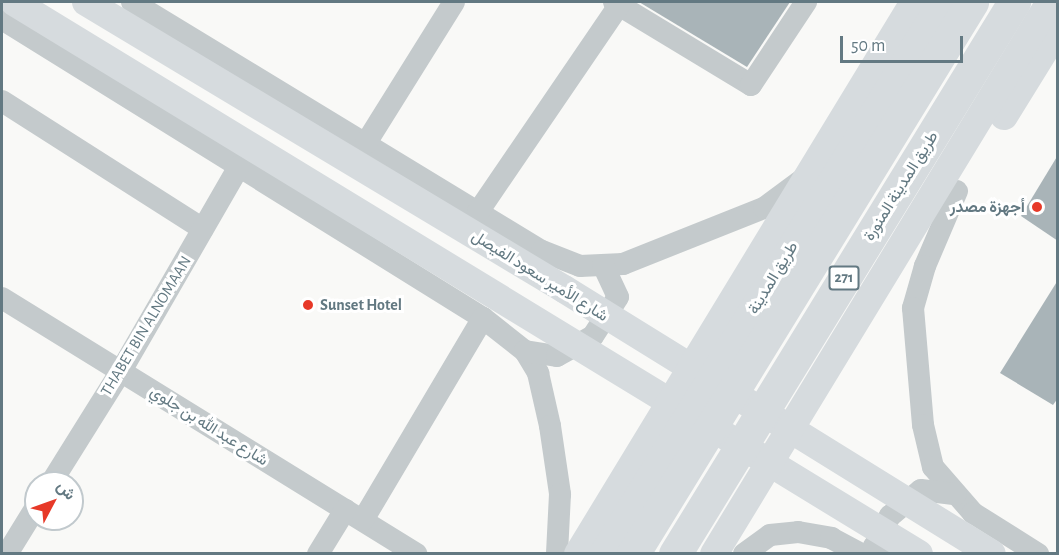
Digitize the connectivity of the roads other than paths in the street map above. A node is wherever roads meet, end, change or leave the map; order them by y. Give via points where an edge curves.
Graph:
1 (86, 2) edge
2 (132, 2) edge
3 (806, 2) edge
4 (914, 2) edge
5 (942, 2) edge
6 (972, 2) edge
7 (1014, 2) edge
8 (1050, 2) edge
9 (450, 3) edge
10 (618, 3) edge
11 (6, 19) edge
12 (1058, 29) edge
13 (2, 102) edge
14 (366, 143) junction
15 (239, 167) junction
16 (806, 177) junction
17 (957, 191) junction
18 (478, 212) junction
19 (203, 229) junction
20 (603, 265) junction
21 (2, 298) edge
22 (483, 318) junction
23 (525, 351) junction
24 (120, 371) junction
25 (711, 380) junction
26 (690, 415) junction
27 (791, 429) junction
28 (771, 463) junction
29 (58, 471) edge
30 (956, 494) junction
31 (354, 515) junction
32 (24, 527) edge
33 (8, 554) edge
34 (318, 554) edge
35 (417, 554) edge
36 (557, 554) edge
37 (578, 554) edge
38 (603, 554) edge
39 (633, 554) edge
40 (675, 554) edge
41 (714, 554) edge
42 (732, 554) edge
43 (744, 554) edge
44 (861, 554) edge
45 (879, 554) edge
46 (919, 554) edge
47 (992, 554) edge
48 (1038, 554) edge

1 - 25 main road, شارع الأمير سعود الفيصل
2 - 14 street
3 - 10 street via 751,85
4 - 16 main road, طريق المدينة
5 - 25 main road, طريق المدينة
6 - 39 highway, 271
7 - 40 highway, طريق المدينة المنورة / 271
8 - 27 main road
9 - 14 street
10 - 18 street
11 - 15 street
11 - 26 main road
12 - 17 main road
13 - 19 street
14 - 18 street
15 - 19 street, THABET BIN ALNOMAAN
15 - 22 street
16 - 20 street via 764,208 623,264
16 - 37 main road, طريق المدينة
17 - 30 street via 925,266 913,308 923,425 933,467
17 - 42 main road
18 - 20 street via 542,251 580,266
19 - 24 street, THABET BIN ALNOMAAN
20 - 23 street via 618,297 593,336 557,356
21 - 24 street, شارع عبد الله بن جلوي
22 - 23 street
22 - 31 street
23 - 36 street via 538,373 550,426 560,494
24 - 29 street, THABET BIN ALNOMAAN
24 - 31 street, شارع عبد الله بن جلوي
25 - 26 main road, طريق المدينة
25 - 27 main road, شارع الأمير سعود الفيصل
26 - 28 main road
26 - 38 main road, طريق المدينة
27 - 28 main road
27 - 47 main road, شارع الأمير سعود الفيصل
28 - 41 main road
28 - 46 main road
30 - 45 street via 921,490 890,516 874,547
30 - 48 street via 973,513
31 - 34 street
31 - 35 street, شارع عبد الله بن جلوي
32 - 33 street
43 - 44 street via 770,535 798,532 831,538

